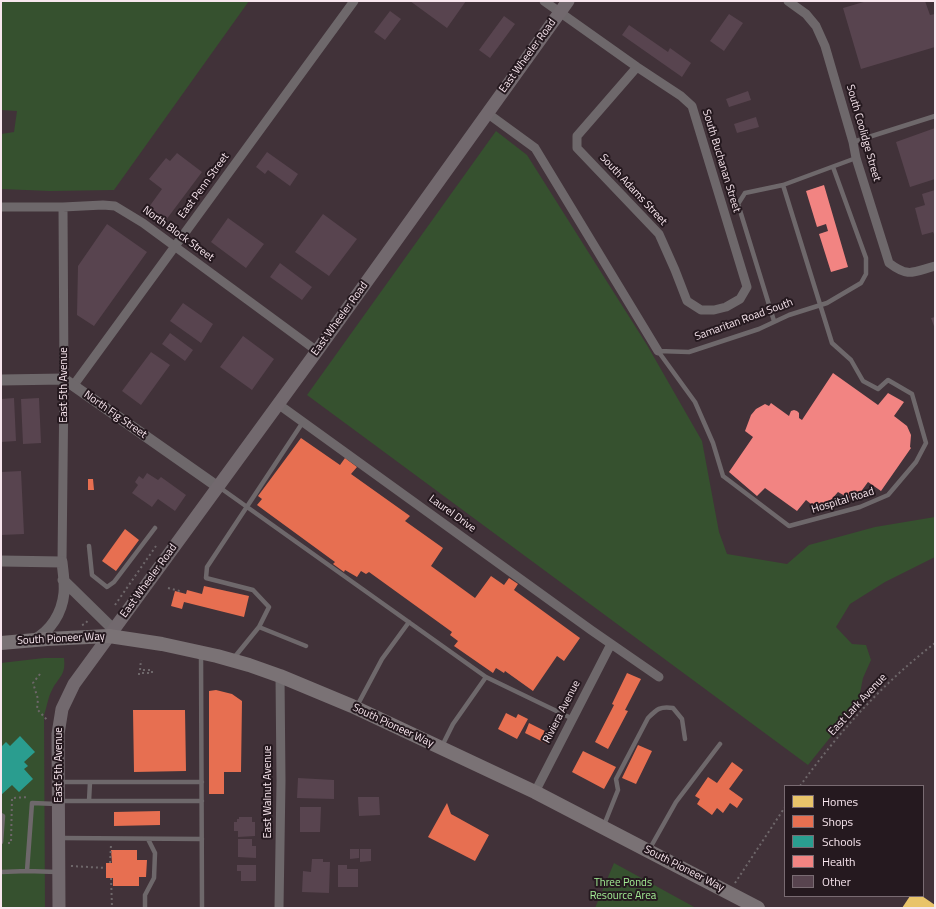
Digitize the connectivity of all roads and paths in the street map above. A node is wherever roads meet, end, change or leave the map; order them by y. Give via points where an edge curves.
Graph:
1 (354, 1) edge
2 (544, 1) edge
3 (568, 1) edge
4 (788, 1) edge
5 (560, 13) junction
6 (637, 67) junction
7 (487, 113) junction
8 (935, 116) edge
9 (853, 142) junction
10 (856, 158) junction
11 (833, 167) junction
12 (783, 185) junction
13 (1, 207) edge
14 (63, 207) junction
15 (175, 246) junction
16 (935, 266) edge
17 (747, 287) joint
18 (821, 304) junction
19 (774, 321) junction
20 (317, 350) junction
21 (658, 351) junction
22 (64, 379) junction
23 (1, 380) edge
24 (73, 386) junction
25 (278, 404) junction
26 (303, 422) junction
27 (218, 487) junction
28 (247, 507) junction
29 (155, 528) dead end
30 (89, 546) dead end
31 (156, 546) dead end
32 (1, 561) edge
33 (62, 562) junction
34 (64, 580) junction
35 (168, 588) dead end
36 (180, 591) dead end
37 (114, 605) dead end
38 (409, 622) junction
39 (259, 628) junction
40 (112, 633) junction
41 (31, 641) junction
42 (1, 643) edge
43 (935, 643) edge
44 (612, 644) junction
45 (306, 646) dead end
46 (202, 653) junction
47 (141, 660) dead end
48 (232, 660) junction
49 (40, 674) dead end
50 (139, 675) dead end
51 (280, 676) junction
52 (486, 677) junction
53 (659, 677) dead end
54 (356, 708) junction
55 (572, 719) junction
56 (49, 722) dead end
57 (685, 740) dead end
58 (720, 744) dead end
59 (441, 748) junction
60 (59, 782) junction
61 (90, 782) junction
62 (202, 782) junction
63 (801, 785) edge
64 (534, 792) junction
65 (34, 796) dead end
66 (89, 801) junction
67 (202, 801) junction
68 (59, 802) junction
69 (784, 809) edge
70 (1, 815) edge
71 (602, 827) junction
72 (59, 838) junction
73 (148, 839) junction
74 (202, 839) junction
75 (4, 843) edge
76 (117, 845) dead end
77 (648, 851) junction
78 (110, 863) dead end
79 (71, 866) dead end
80 (106, 868) dead end
81 (27, 871) junction
82 (1, 872) edge
83 (59, 872) junction
84 (111, 878) dead end
85 (729, 893) junction
86 (59, 908) edge
87 (112, 908) edge
88 (145, 908) edge
89 (202, 908) edge
90 (279, 908) edge
91 (758, 908) edge

1 - 15 street, East Penn Street
2 - 5 street
3 - 5 main road, East Wheeler Road
4 - 9 street, South Coolidge Street via 806,14 816,26 825,46
5 - 6 street, South Buchanan Street
5 - 7 main road, East Wheeler Road
6 - 17 street, South Buchanan Street via 692,106
6 - 17 street, South Adams Street via 577,136 578,148 659,234 687,301 701,310 714,310 740,299
7 - 20 main road, East Wheeler Road
7 - 21 street via 535,148
8 - 9 lane
9 - 10 street, South Coolidge Street
10 - 11 lane
10 - 16 street, South Coolidge Street via 889,263 899,271 910,273
11 - 12 lane
11 - 18 lane, Samaritan Road South via 866,258 866,274 861,283
12 - 18 lane
12 - 19 lane via 745,193 738,204
13 - 14 street, North Block Street
14 - 15 street, North Block Street via 114,206
14 - 22 street, East 5th Avenue
15 - 20 street, North Block Street
15 - 24 street, East Penn Street
18 - 19 lane, Samaritan Road South
18 - 21 lane, Hospital Road via 832,343 851,360 863,380 878,389 888,380 912,394 926,443 916,462 888,496 860,507 789,526 724,476 695,402
19 - 21 lane, Samaritan Road South via 759,329 689,352
20 - 25 main road, East Wheeler Road
22 - 23 street
22 - 24 street, North Fig Street
22 - 33 street, East 5th Avenue
24 - 27 street, North Fig Street
25 - 26 street, Laurel Drive
25 - 27 main road, East Wheeler Road
26 - 28 lane
26 - 44 street, Laurel Drive
27 - 28 lane
27 - 40 main road, East Wheeler Road
28 - 38 lane
28 - 39 lane via 207,567 206,578 253,590 268,607
29 - 30 lane via 114,582 106,587 92,575
31 - 37 path
32 - 33 street
33 - 34 street
34 - 40 street
34 - 41 street via 64,592 57,618 43,634
35 - 36 path
38 - 52 lane
38 - 54 lane via 382,659
39 - 45 lane
39 - 48 lane
40 - 41 main road, South Pioneer Way
40 - 46 main road, South Pioneer Way
40 - 60 main road, East 5th Avenue via 74,684 62,709 58,734
41 - 42 main road, South Pioneer Way
43 - 63 path, East Lark Avenue via 872,699
44 - 53 street, Laurel Drive
44 - 55 street, Riviera Avenue
46 - 48 main road, South Pioneer Way
46 - 62 lane
47 - 50 path via 140,670 152,670 152,673
48 - 51 main road, South Pioneer Way
49 - 56 path via 33,683 38,699 37,709
51 - 54 main road, South Pioneer Way
51 - 90 street, East Walnut Avenue
52 - 55 lane
52 - 59 lane via 453,724
54 - 59 main road, South Pioneer Way
55 - 64 street, Riviera Avenue
57 - 71 lane via 682,719 673,708 655,710 648,718 616,779 618,790
58 - 77 lane via 676,802
59 - 64 main road, South Pioneer Way
60 - 61 lane
60 - 68 main road, East 5th Avenue
61 - 62 lane
61 - 66 lane
62 - 67 lane
64 - 71 main road, South Pioneer Way
65 - 75 path via 12,798 11,843
66 - 67 lane
66 - 68 lane
67 - 74 lane
68 - 72 main road, East 5th Avenue
68 - 81 lane via 32,804
69 - 85 path
70 - 75 lane
71 - 77 main road, South Pioneer Way
72 - 73 lane
72 - 83 main road, East 5th Avenue
73 - 74 lane
73 - 88 lane via 155,853 154,878 145,895
74 - 89 lane
76 - 78 path via 110,845
77 - 85 main road, South Pioneer Way
79 - 80 path
81 - 82 lane
81 - 83 lane
83 - 86 main road, East 5th Avenue
84 - 87 path
85 - 91 main road, South Pioneer Way

